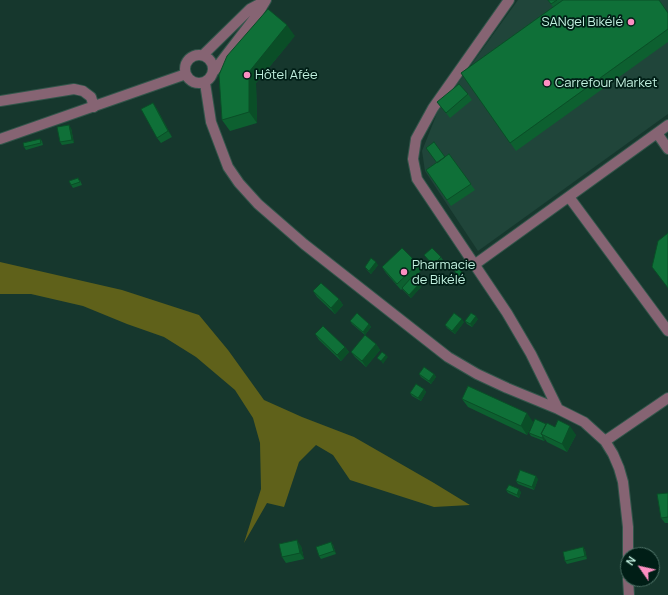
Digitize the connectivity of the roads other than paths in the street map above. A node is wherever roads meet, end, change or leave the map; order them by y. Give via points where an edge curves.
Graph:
1 (509, 0) edge
2 (265, 1) edge
3 (203, 55) junction
4 (214, 71) junction
5 (186, 74) junction
6 (205, 82) junction
7 (0, 101) edge
8 (94, 107) junction
9 (668, 125) edge
10 (657, 133) junction
11 (0, 139) edge
12 (668, 149) edge
13 (569, 197) junction
14 (474, 265) junction
15 (668, 331) edge
16 (668, 398) edge
17 (558, 409) junction
18 (605, 441) junction
19 (628, 547) edge

1 - 14 street via 433,108 416,139 413,159 417,179
2 - 3 street via 250,9
2 - 4 street
3 - 4 street via 211,61
3 - 5 street via 189,59 185,68
4 - 6 street
5 - 6 street via 195,83
5 - 8 street
6 - 17 street via 211,122 228,167 258,204 304,244 448,357 477,374
7 - 8 street via 74,89 83,91 91,97
8 - 11 street
9 - 10 street
10 - 12 street
10 - 13 street
13 - 14 street
13 - 15 street
14 - 17 street via 531,354
16 - 18 street
17 - 18 street via 584,422
18 - 19 street via 613,454 623,482

